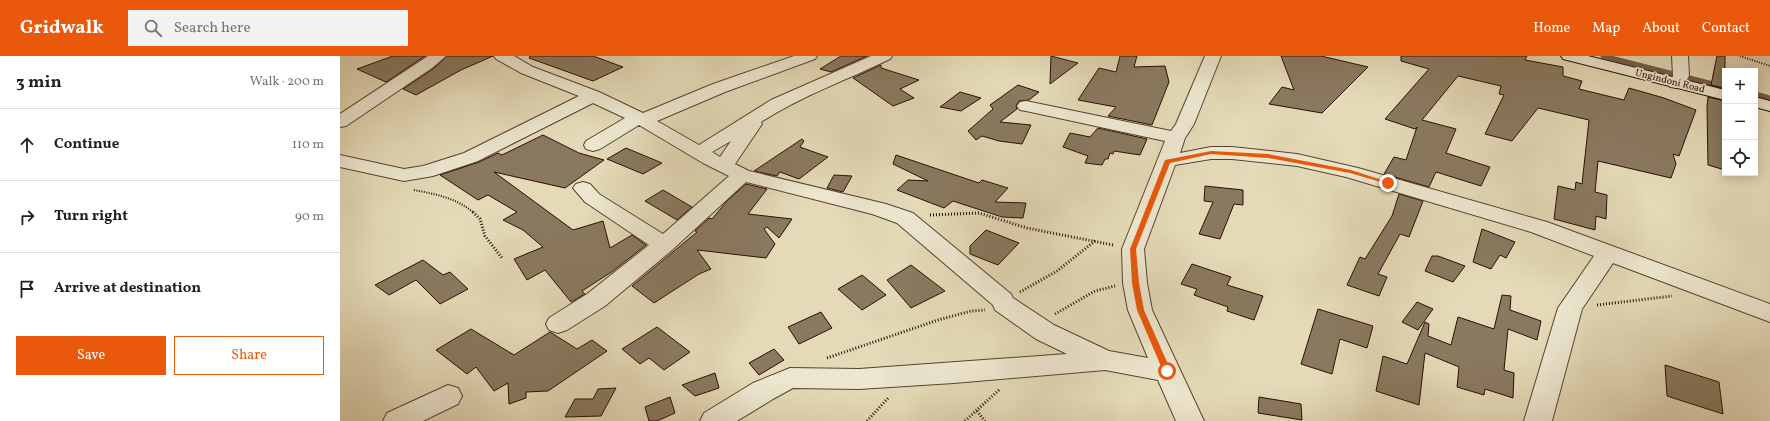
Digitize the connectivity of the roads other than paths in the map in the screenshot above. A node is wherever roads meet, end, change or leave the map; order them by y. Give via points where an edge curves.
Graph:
1 (438, 56) edge
2 (502, 56) edge
3 (809, 56) edge
4 (884, 56) edge
5 (1213, 56) edge
6 (1569, 56) edge
7 (1680, 56) edge
8 (1676, 83) junction
9 (1722, 94) edge
10 (593, 96) junction
11 (1758, 103) edge
12 (1026, 106) dead end
13 (1770, 106) edge
14 (764, 111) junction
15 (641, 119) junction
16 (340, 122) edge
17 (1176, 138) junction
18 (593, 145) dead end
19 (700, 152) junction
20 (340, 161) edge
21 (1168, 161) junction
22 (733, 171) junction
23 (583, 188) dead end
24 (664, 245) junction
25 (1607, 254) junction
26 (1770, 313) edge
27 (558, 324) dead end
28 (1104, 360) junction
29 (1167, 371) junction
30 (448, 396) dead end
31 (733, 417) edge
32 (1194, 420) edge
33 (397, 421) edge
34 (1538, 421) edge

1 - 16 street
2 - 10 street via 527,70
3 - 15 street
4 - 14 street
5 - 17 street
6 - 8 street, Ungindoni Road
7 - 8 street via 1681,76
8 - 9 street, Ungindoni Road
10 - 15 street
10 - 20 street via 471,157 430,171 404,175
11 - 13 street
12 - 17 street
14 - 19 street
14 - 22 street via 740,141
15 - 18 street
15 - 19 street
17 - 21 street
19 - 22 street
21 - 25 street via 1211,153 1232,153 1268,156 1335,168 1539,227
21 - 29 street via 1133,249 1140,310
22 - 24 street
22 - 28 street via 905,218 1033,324
23 - 24 street via 592,198
24 - 27 street via 596,300
25 - 26 street
25 - 34 street via 1570,308
28 - 29 street
28 - 31 street via 859,379 790,378 763,391
29 - 32 street
30 - 33 street

